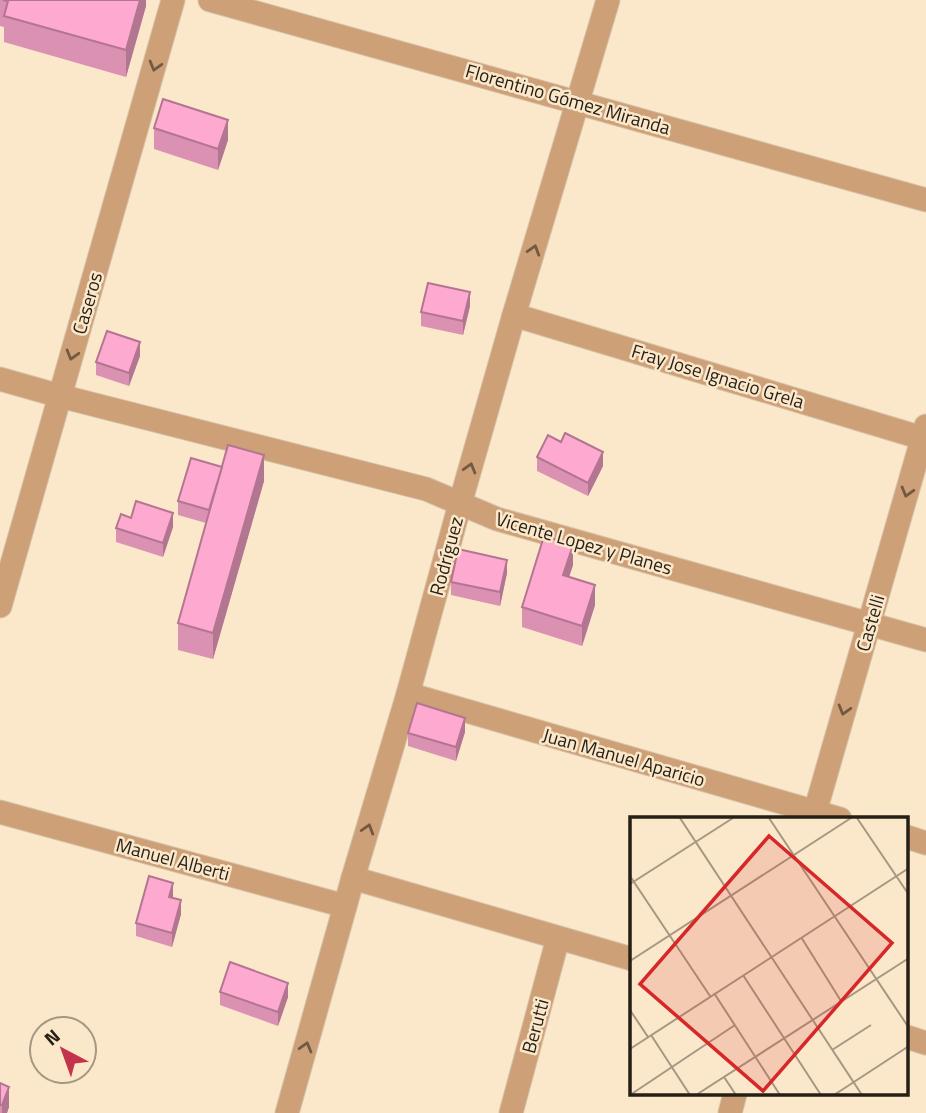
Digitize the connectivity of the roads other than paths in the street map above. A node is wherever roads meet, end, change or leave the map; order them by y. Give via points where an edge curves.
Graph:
1 (173, 0) edge
2 (210, 0) edge
3 (608, 0) edge
4 (579, 102) junction
5 (926, 200) edge
6 (514, 315) junction
7 (0, 379) edge
8 (60, 396) junction
9 (924, 432) edge
10 (460, 504) junction
11 (0, 606) edge
12 (869, 624) junction
13 (926, 640) edge
14 (408, 694) junction
15 (0, 812) edge
16 (814, 816) edge
17 (908, 837) edge
18 (926, 843) edge
19 (353, 878) junction
20 (345, 906) junction
21 (558, 938) junction
22 (630, 958) edge
23 (908, 1037) edge
24 (926, 1043) edge
25 (734, 1096) edge
26 (287, 1113) edge
27 (512, 1113) edge
28 (730, 1113) edge

1 -> 8 street, Caseros
2 - 4 street, Florentino Gómez Miranda
3 - 4 street, Rodríguez
4 - 5 street, Florentino Gómez Miranda
6 -> 4 street, Rodríguez
6 - 9 street, Fray Jose Ignacio Grela
10 -> 6 street, Rodríguez
7 - 8 street, Vicente Lopez y Planes
8 - 10 street, Vicente Lopez y Planes via 426,489
8 - 11 street, Caseros
9 -> 12 street, Castelli
10 - 12 street, Vicente Lopez y Planes via 497,519
10 - 14 street, Rodríguez
12 - 13 street, Vicente Lopez y Planes
12 -> 16 street, Castelli
14 - 16 street, Juan Manuel Aparicio
19 -> 14 street, Rodríguez
15 - 20 street, Manuel Alberti
17 - 18 street
19 - 20 street, Rodríguez
19 - 21 street
26 -> 20 street, Rodríguez
21 - 22 street
21 - 27 street, Berutti
23 - 24 street
25 - 28 street

